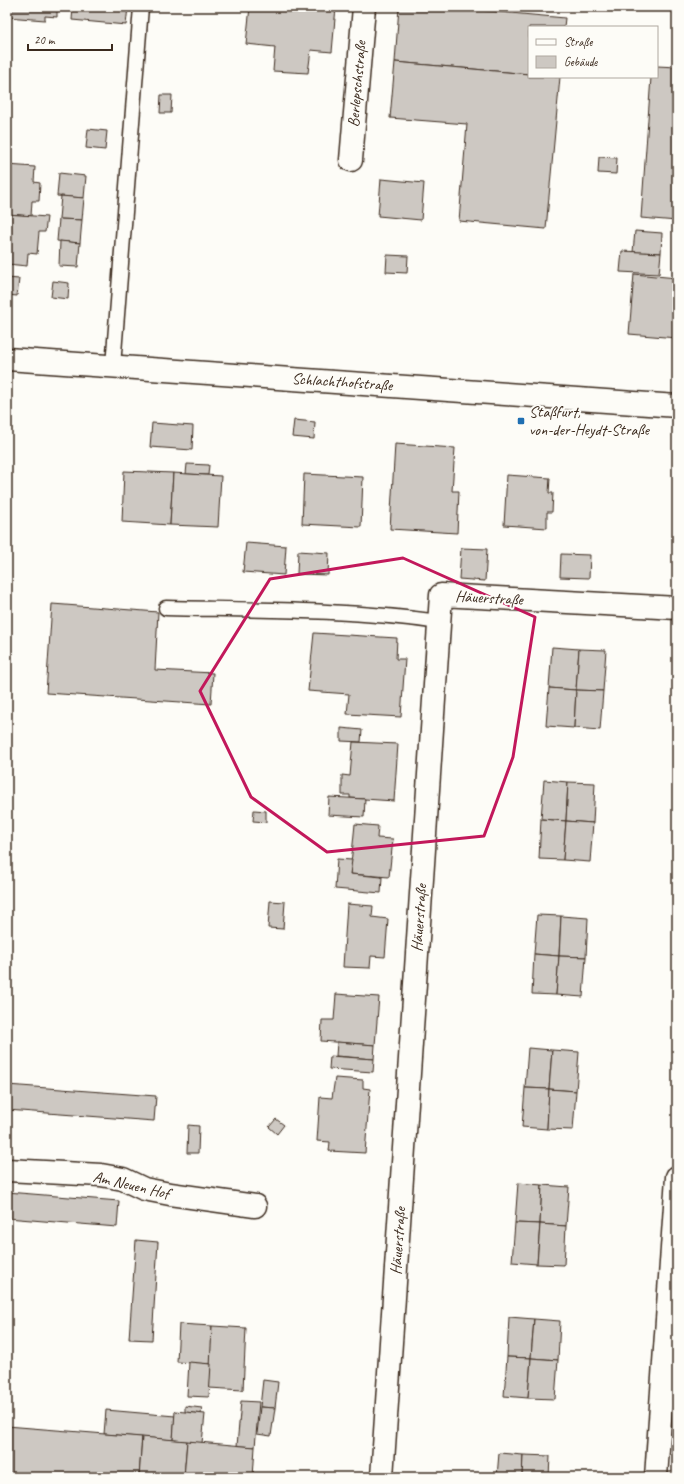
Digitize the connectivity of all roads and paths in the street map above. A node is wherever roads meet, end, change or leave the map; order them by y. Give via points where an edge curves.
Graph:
1 (141, 7) edge
2 (364, 7) edge
3 (351, 160) dead end
4 (7, 359) edge
5 (113, 366) junction
6 (677, 406) edge
7 (166, 608) dead end
8 (677, 608) edge
9 (438, 622) junction
10 (7, 1170) edge
11 (677, 1177) edge
12 (255, 1206) dead end
13 (382, 1477) edge
14 (656, 1477) edge

1 - 5 lane
2 - 3 street, Berlepschstraße
4 - 5 street, Schlachthofstraße
5 - 6 street, Schlachthofstraße
7 - 9 lane via 396,616
8 - 9 street, Häuerstraße via 441,595
9 - 13 street, Häuerstraße
10 - 12 street, Am Neuen Hof via 101,1175 123,1179 144,1189
11 - 14 street

